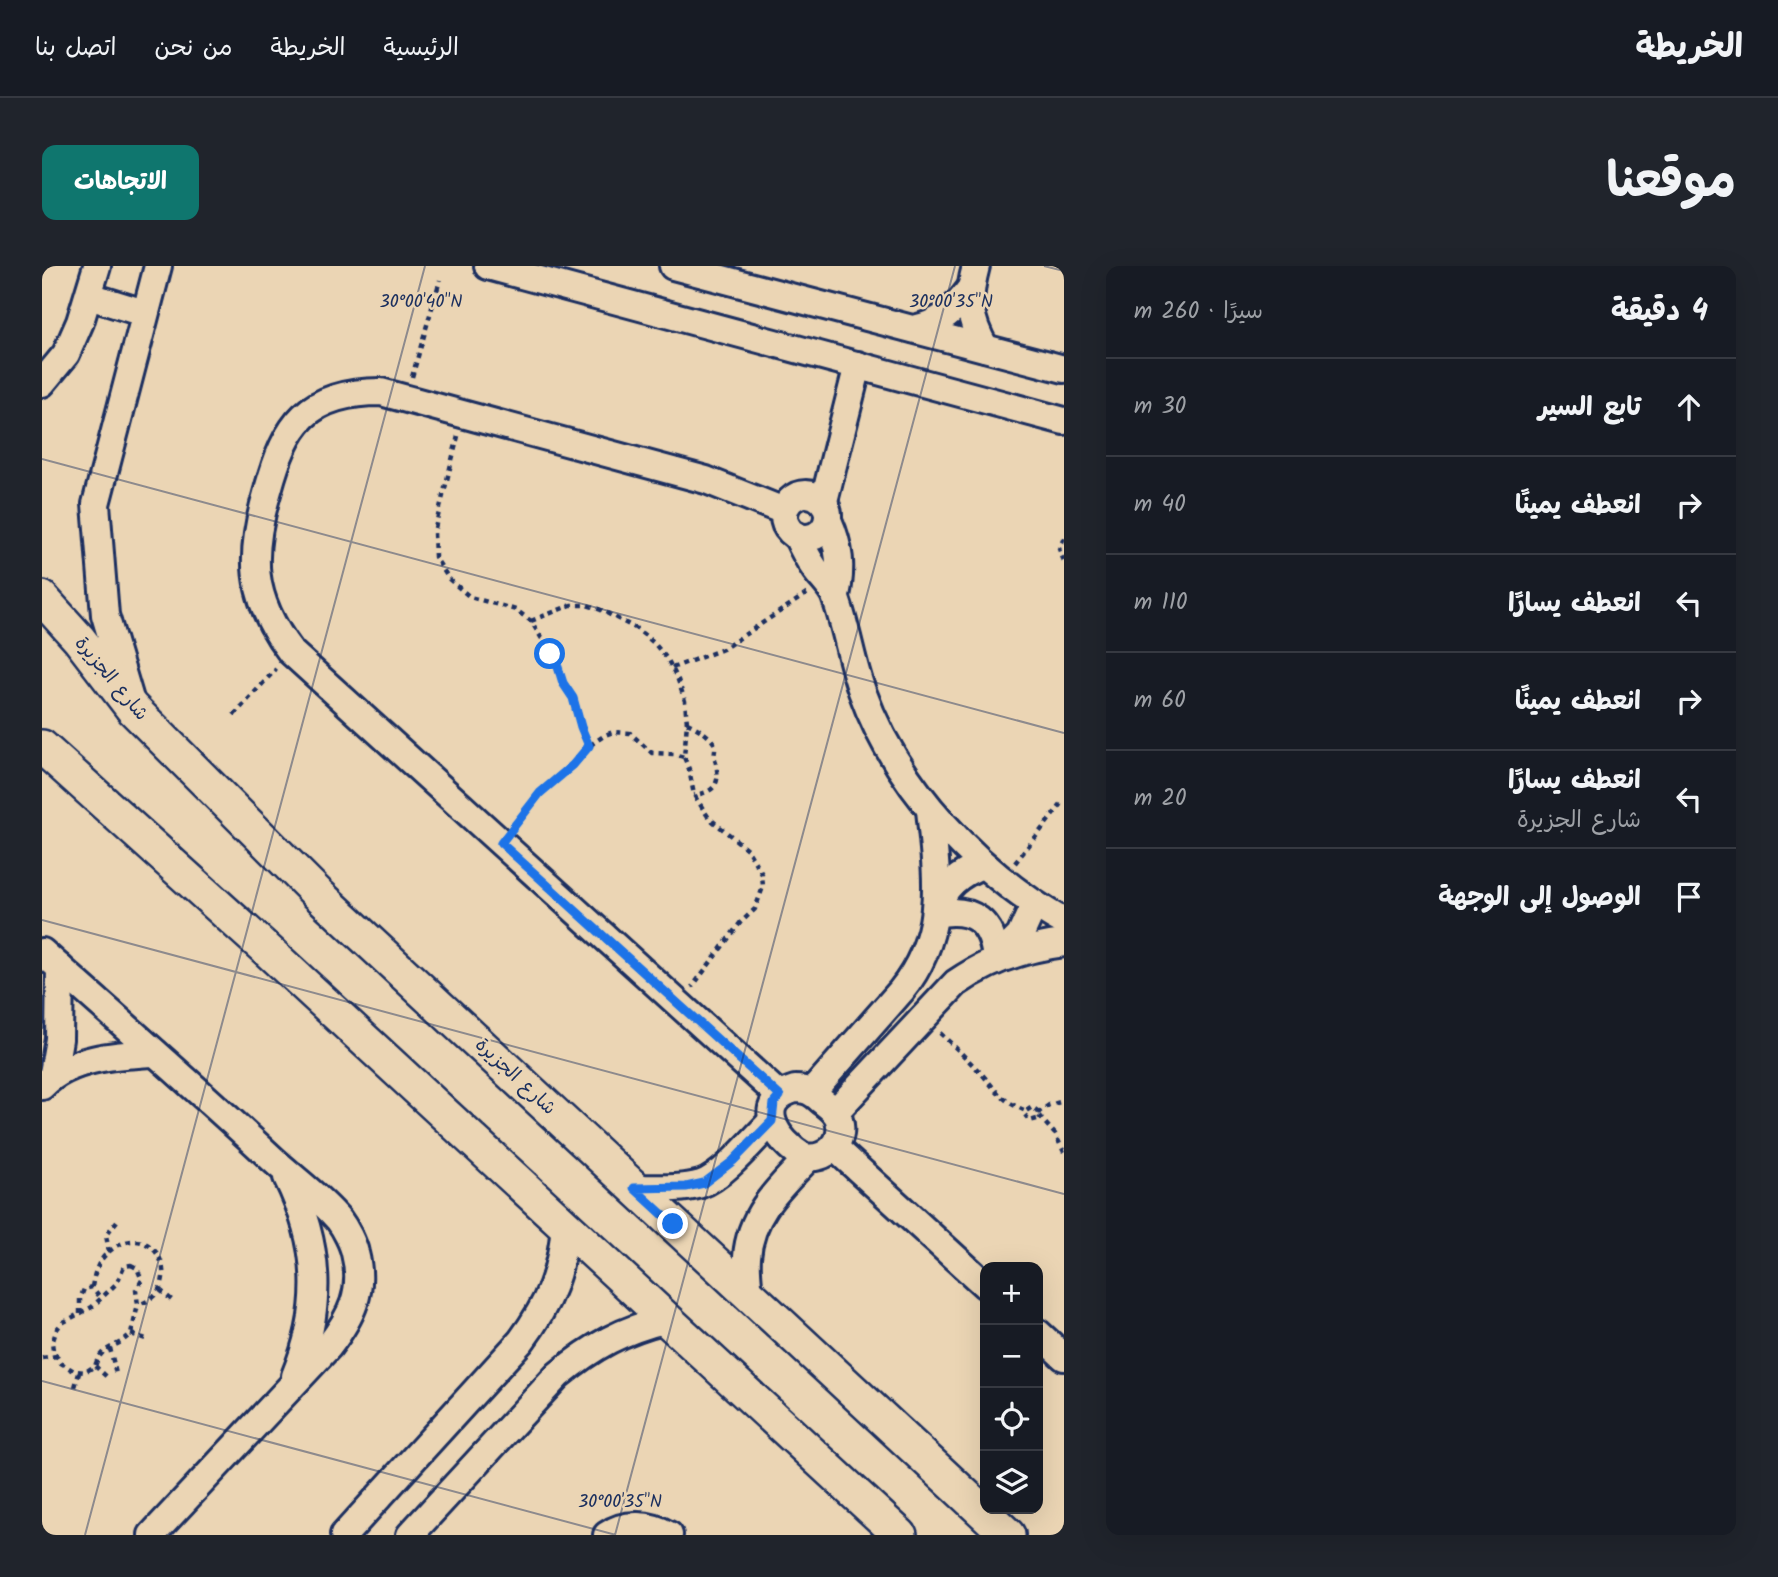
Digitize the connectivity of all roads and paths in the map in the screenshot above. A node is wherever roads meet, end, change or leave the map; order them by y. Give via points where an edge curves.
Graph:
1 (97, 266) edge
2 (158, 266) edge
3 (488, 266) edge
4 (673, 266) edge
5 (973, 277) edge
6 (440, 280) dead end
7 (89, 296) junction
8 (144, 313) junction
9 (914, 330) junction
10 (985, 348) junction
11 (858, 365) junction
12 (1064, 369) edge
13 (42, 383) edge
14 (406, 399) junction
15 (464, 415) junction
16 (1064, 421) edge
17 (784, 511) junction
18 (826, 511) junction
19 (797, 536) junction
20 (1064, 537) edge
21 (1064, 561) edge
22 (830, 589) junction
23 (42, 598) edge
24 (531, 621) junction
25 (291, 652) junction
26 (672, 668) junction
27 (132, 708) junction
28 (234, 715) dead end
29 (687, 723) junction
30 (589, 746) junction
31 (42, 747) edge
32 (684, 757) junction
33 (694, 795) junction
34 (1064, 801) edge
35 (930, 810) junction
36 (501, 843) junction
37 (992, 873) junction
38 (1034, 905) junction
39 (935, 914) junction
40 (1064, 922) edge
41 (1064, 943) edge
42 (51, 960) edge
43 (996, 960) junction
44 (679, 1004) junction
45 (925, 1017) junction
46 (155, 1054) junction
47 (48, 1080) edge
48 (812, 1092) junction
49 (780, 1096) junction
50 (1064, 1101) edge
51 (1026, 1111) junction
52 (835, 1112) junction
53 (1039, 1114) junction
54 (772, 1121) junction
55 (834, 1147) junction
56 (1064, 1152) edge
57 (808, 1158) junction
58 (285, 1171) junction
59 (634, 1188) junction
60 (117, 1221) dead end
61 (565, 1225) junction
62 (109, 1252) junction
63 (980, 1280) edge
64 (92, 1287) junction
65 (160, 1290) junction
66 (749, 1295) junction
67 (100, 1297) junction
68 (174, 1302) dead end
69 (138, 1305) junction
70 (80, 1315) junction
71 (667, 1319) junction
72 (131, 1334) junction
73 (1043, 1338) edge
74 (146, 1339) dead end
75 (110, 1348) junction
76 (57, 1356) junction
77 (42, 1357) edge
78 (1064, 1357) edge
79 (95, 1366) junction
80 (79, 1373) junction
81 (116, 1374) dead end
82 (107, 1377) dead end
83 (292, 1384) junction
84 (75, 1387) dead end
85 (976, 1519) edge
86 (149, 1534) edge
87 (344, 1535) edge
88 (410, 1535) edge
89 (607, 1535) edge
90 (669, 1535) edge
91 (900, 1535) edge
92 (1008, 1535) edge

1 - 7 street
2 - 8 street
3 - 11 street
4 - 9 street
5 - 9 street via 947,316
5 - 10 street via 969,304
6 - 14 path
7 - 8 street
7 - 13 street via 66,354
8 - 27 street via 96,504 106,615
9 - 10 street
10 - 12 street
11 - 16 street
11 - 18 street
14 - 15 street
14 - 25 street via 381,392 355,392 329,399 307,412 289,432 278,456 260,517 255,565 265,612
15 - 17 street via 706,480
15 - 24 path via 434,532 435,557 449,579 470,597 505,605
17 - 18 street via 796,495 806,493 815,495
17 - 19 street via 784,521
18 - 19 street via 824,530 816,536
18 - 22 street via 840,557 840,577
19 - 22 street
20 - 21 path via 1059,549
22 - 26 path via 723,649
22 - 35 street via 872,716
23 - 27 main road, شارع الجزيرة
24 - 26 path via 571,605 587,605 636,629 654,643
24 - 30 path via 573,698
25 - 28 path
25 - 36 street
26 - 29 path via 685,701
27 - 59 main road, شارع الجزيرة via 318,894
29 - 32 path
29 - 33 path via 713,742 719,772 712,789
30 - 32 path via 621,731 652,752
30 - 36 path via 540,793
31 - 61 main road
32 - 33 path
33 - 44 path via 709,818 747,849 762,874 763,887 755,909
34 - 37 path
35 - 37 street
35 - 39 street
36 - 44 street
37 - 38 street
37 - 39 street via 965,871 951,882
38 - 40 street
38 - 43 street via 1020,936
39 - 43 street via 953,910 971,914 995,942
39 - 48 street via 928,946 914,975
41 - 43 street
42 - 46 street
42 - 47 street via 59,1039
43 - 45 street via 956,983
44 - 49 street
45 - 51 path via 996,1093
45 - 52 street
46 - 47 street via 86,1062
46 - 58 street
48 - 49 street via 795,1089
48 - 52 street
49 - 54 street via 774,1103
50 - 53 path
51 - 53 path via 1032,1107
51 - 53 path via 1030,1121
52 - 55 street via 841,1130
53 - 56 path
54 - 57 street via 777,1133
54 - 59 street via 704,1183
55 - 57 street via 827,1154
55 - 63 street
57 - 66 street via 771,1197 755,1223 746,1260
58 - 83 street via 304,1216 316,1276 306,1350
58 - 83 street via 341,1222 355,1252 358,1286 349,1319
59 - 66 main road, شارع الجزيرة
60 - 62 path via 107,1235
61 - 71 main road
61 - 87 street via 554,1287 522,1341
62 - 64 path via 98,1264
62 - 65 path via 133,1240 147,1244 162,1264
64 - 67 path
64 - 70 path via 81,1294
65 - 68 path
65 - 69 path
66 - 85 main road, شارع الجزيرة
67 - 69 path via 117,1283 124,1266 131,1265 141,1273 135,1295
67 - 70 path
69 - 72 path
70 - 76 path via 57,1329 52,1343
71 - 88 street via 608,1339 558,1375
71 - 91 main road
72 - 74 path
72 - 75 path
73 - 78 street
75 - 79 path
75 - 81 path
76 - 77 path
76 - 80 path
79 - 80 path
79 - 82 path
80 - 84 path
83 - 86 street
85 - 92 main road, شارع الجزيرة
89 - 90 street via 635,1525

